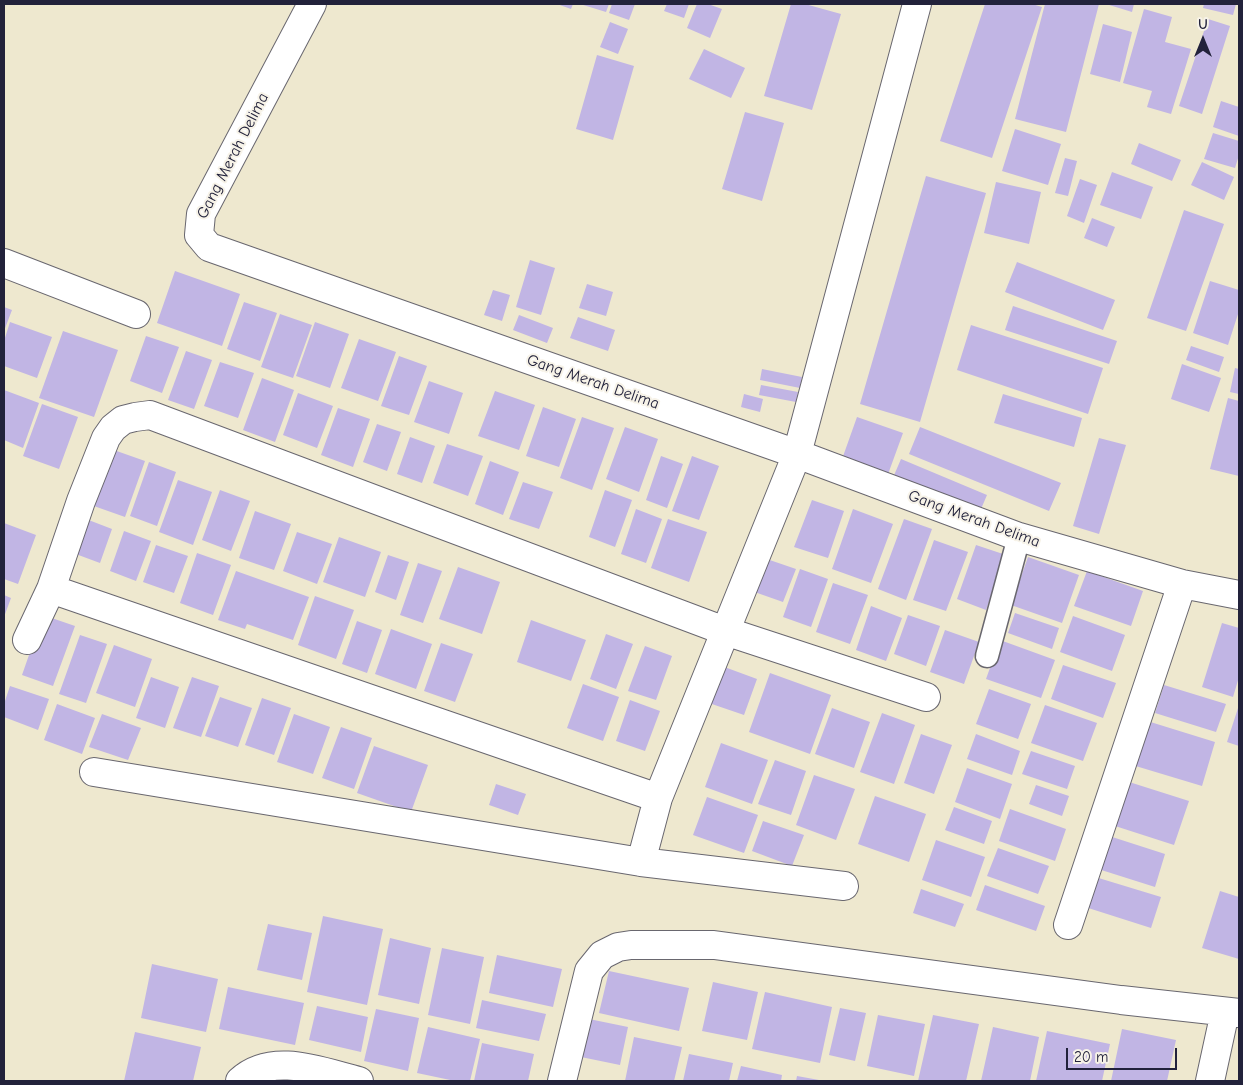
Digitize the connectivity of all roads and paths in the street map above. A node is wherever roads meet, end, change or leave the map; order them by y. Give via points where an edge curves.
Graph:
1 (312, 4) edge
2 (917, 4) edge
3 (4, 263) edge
4 (136, 314) dead end
5 (797, 454) junction
6 (1019, 537) junction
7 (1182, 584) junction
8 (51, 589) junction
9 (1239, 595) edge
10 (724, 631) junction
11 (27, 640) dead end
12 (987, 656) dead end
13 (926, 697) dead end
14 (94, 772) dead end
15 (658, 798) junction
16 (641, 862) junction
17 (844, 886) dead end
18 (1068, 925) dead end
19 (1232, 1013) edge
20 (240, 1081) edge
21 (359, 1081) edge
22 (562, 1081) edge
23 (1210, 1081) edge

1 - 5 street, Gang Merah Delima via 201,214 199,235 209,247
2 - 5 street
3 - 4 street
5 - 6 street, Gang Merah Delima
5 - 10 street
6 - 7 street, Gang Merah Delima
6 - 12 lane
7 - 9 street, Gang Merah Delima
7 - 18 street
8 - 10 street via 106,438 123,420 150,416
8 - 11 street
8 - 15 street
10 - 13 street
10 - 15 street
14 - 16 street
15 - 16 street
16 - 17 street
19 - 22 street via 714,945 631,945 602,955 589,971
19 - 23 street
20 - 21 street via 272,1065 305,1067

